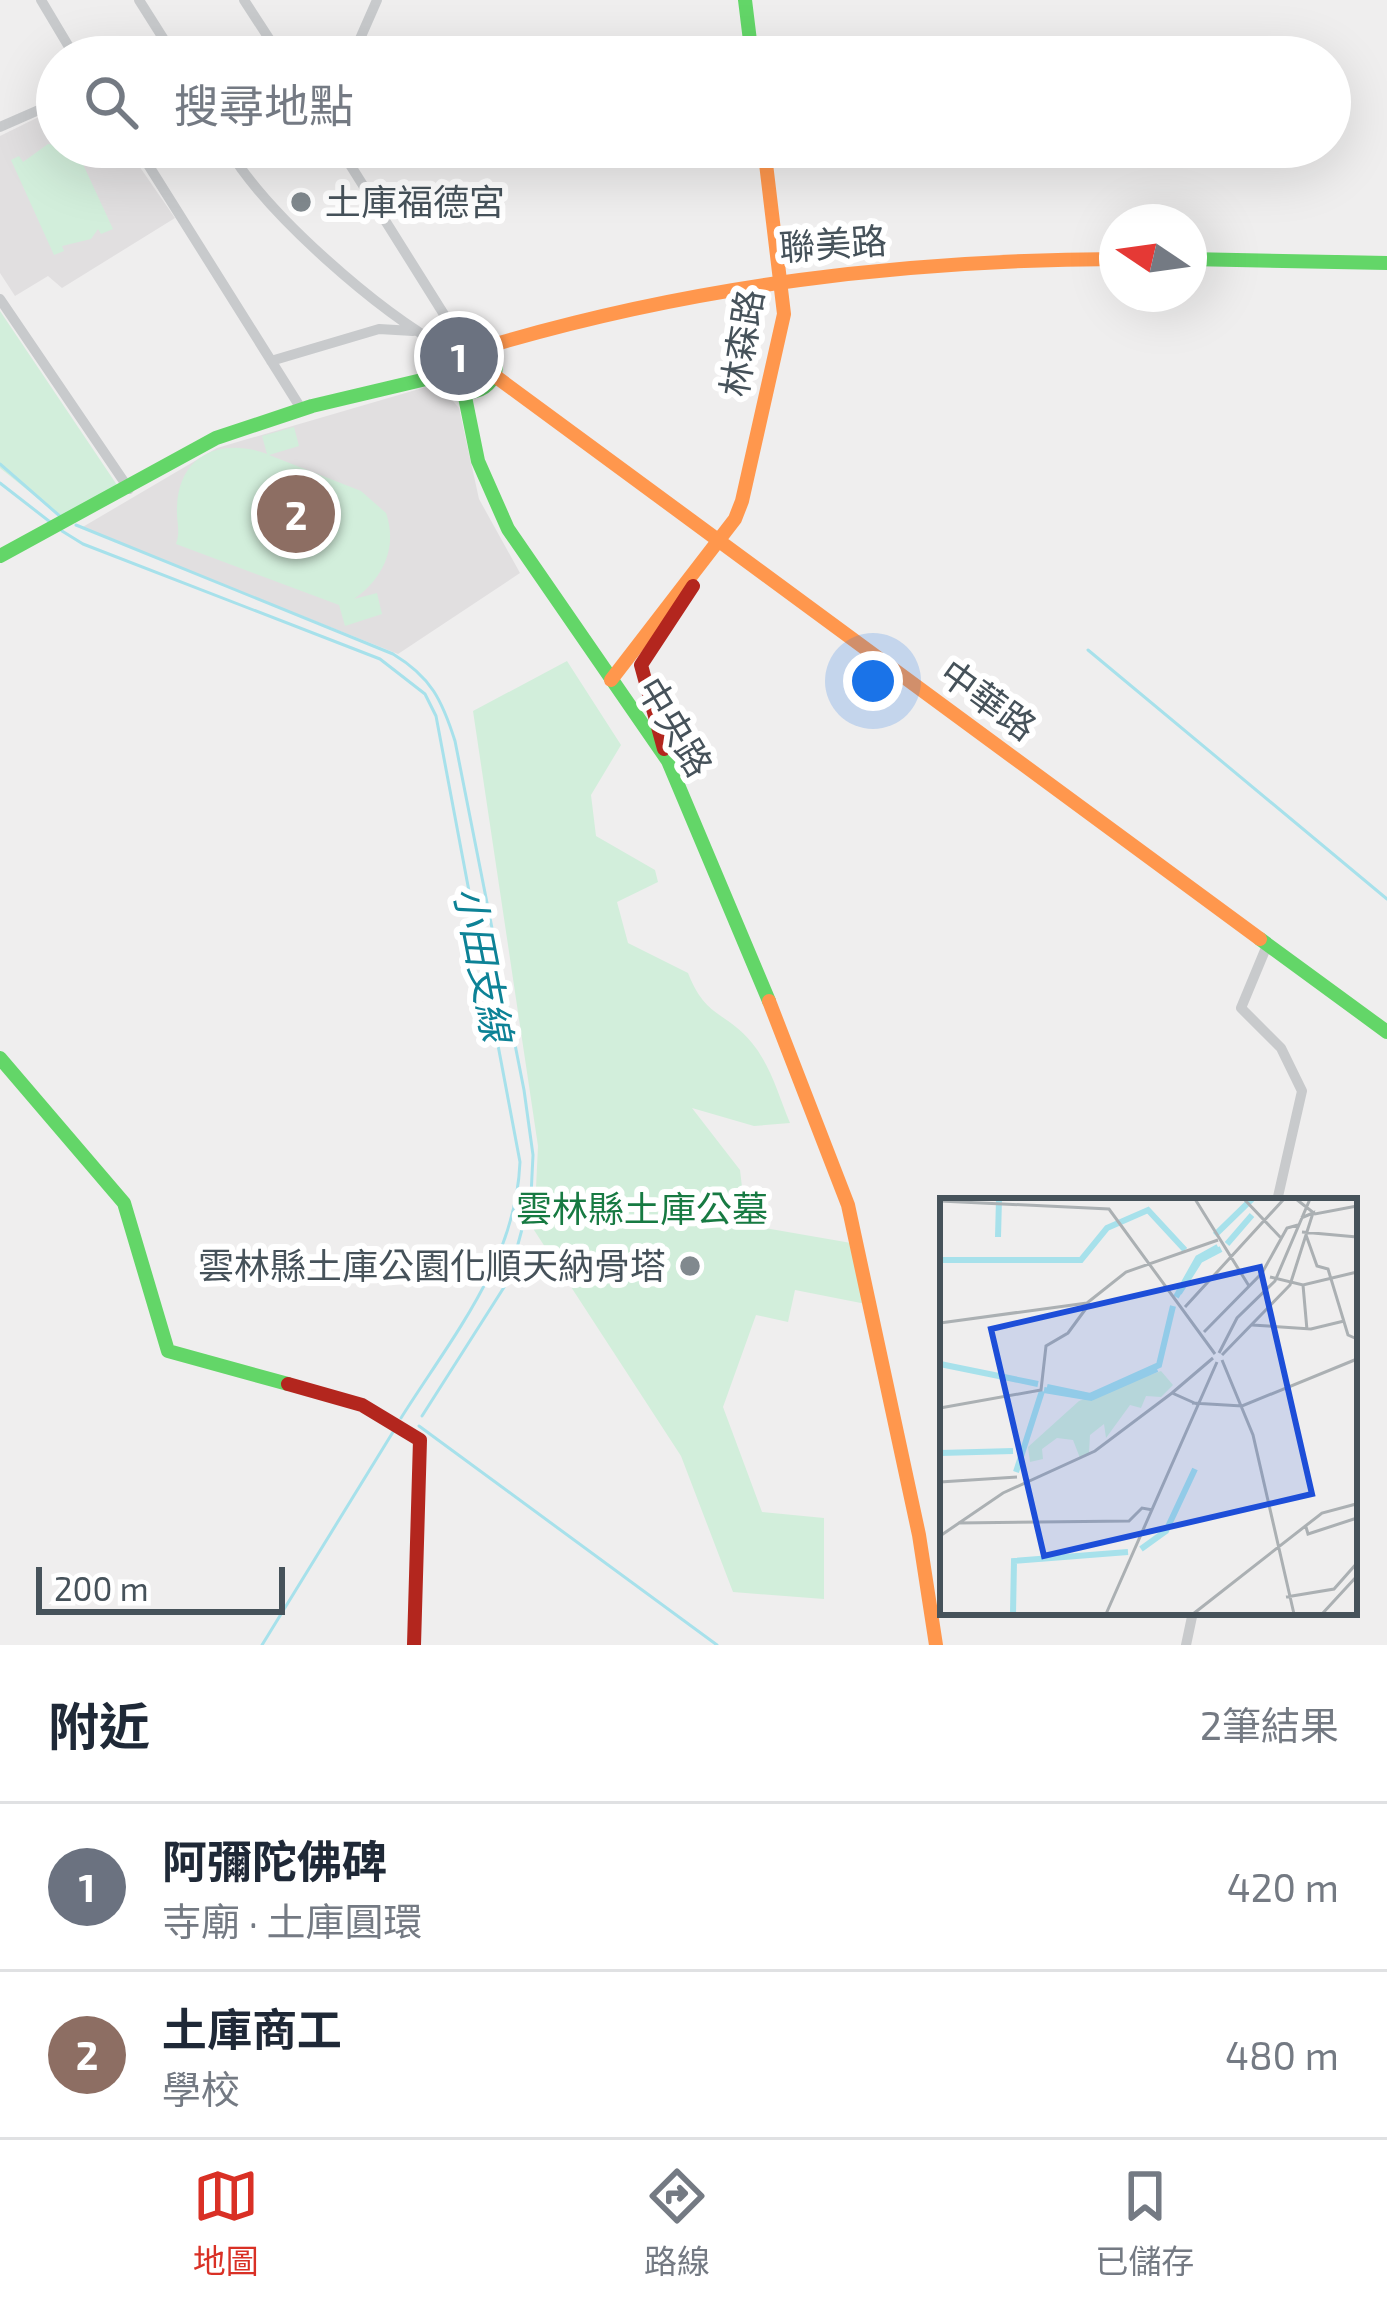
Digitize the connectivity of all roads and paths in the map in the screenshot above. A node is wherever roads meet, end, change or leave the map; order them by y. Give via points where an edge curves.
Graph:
1 (41, 0) edge
2 (140, 0) edge
3 (244, 0) edge
4 (377, 0) edge
5 (745, 0) edge
6 (62, 36) edge
7 (161, 36) edge
8 (267, 36) edge
9 (361, 36) edge
10 (749, 36) edge
11 (36, 112) edge
12 (0, 128) edge
13 (149, 168) edge
14 (241, 168) edge
15 (351, 168) edge
16 (767, 168) edge
17 (1099, 260) edge
18 (1207, 260) edge
19 (1387, 263) edge
20 (783, 278) junction
21 (0, 299) edge
22 (413, 331) junction
23 (453, 344) junction
24 (489, 346) junction
25 (272, 361) junction
26 (443, 375) junction
27 (495, 376) junction
28 (464, 392) junction
29 (302, 410) junction
30 (129, 489) junction
31 (718, 540) junction
32 (0, 556) edge
33 (611, 680) junction
34 (668, 761) junction
35 (1268, 944) junction
36 (1387, 1032) edge
37 (0, 1058) edge
38 (1278, 1198) edge
39 (1192, 1615) edge
40 (414, 1645) edge
41 (936, 1645) edge
42 (1186, 1645) edge

1 - 6 street
2 - 7 street
3 - 8 street
4 - 9 street
5 - 10 main road
11 - 12 street
13 - 25 street
14 - 22 street via 263,200
15 - 23 street
16 - 20 main road, 林森路
17 - 20 main road, 聯美路
18 - 19 main road
20 - 24 main road, 聯美路 via 577,318
20 - 31 main road, 林森路 via 784,314 742,501
21 - 30 street
22 - 23 street
22 - 25 street via 379,328
23 - 24 main road via 476,338
23 - 26 main road
24 - 27 main road
25 - 29 street
26 - 28 main road
26 - 29 main road
27 - 28 main road via 482,390
27 - 31 main road, 中華路
28 - 33 main road, 中央路 via 478,461 500,512
29 - 30 main road via 187,453
30 - 32 main road
31 - 33 main road, 林森路
31 - 34 main road, 林森路 via 641,665
31 - 35 main road, 中華路
33 - 34 main road, 中央路
34 - 41 main road, 中央路 via 848,1204
35 - 36 main road, 中華路
35 - 38 street via 1241,1008 1281,1048 1302,1091
37 - 40 main road via 124,1203 168,1351 381,1414 420,1440
39 - 42 street

